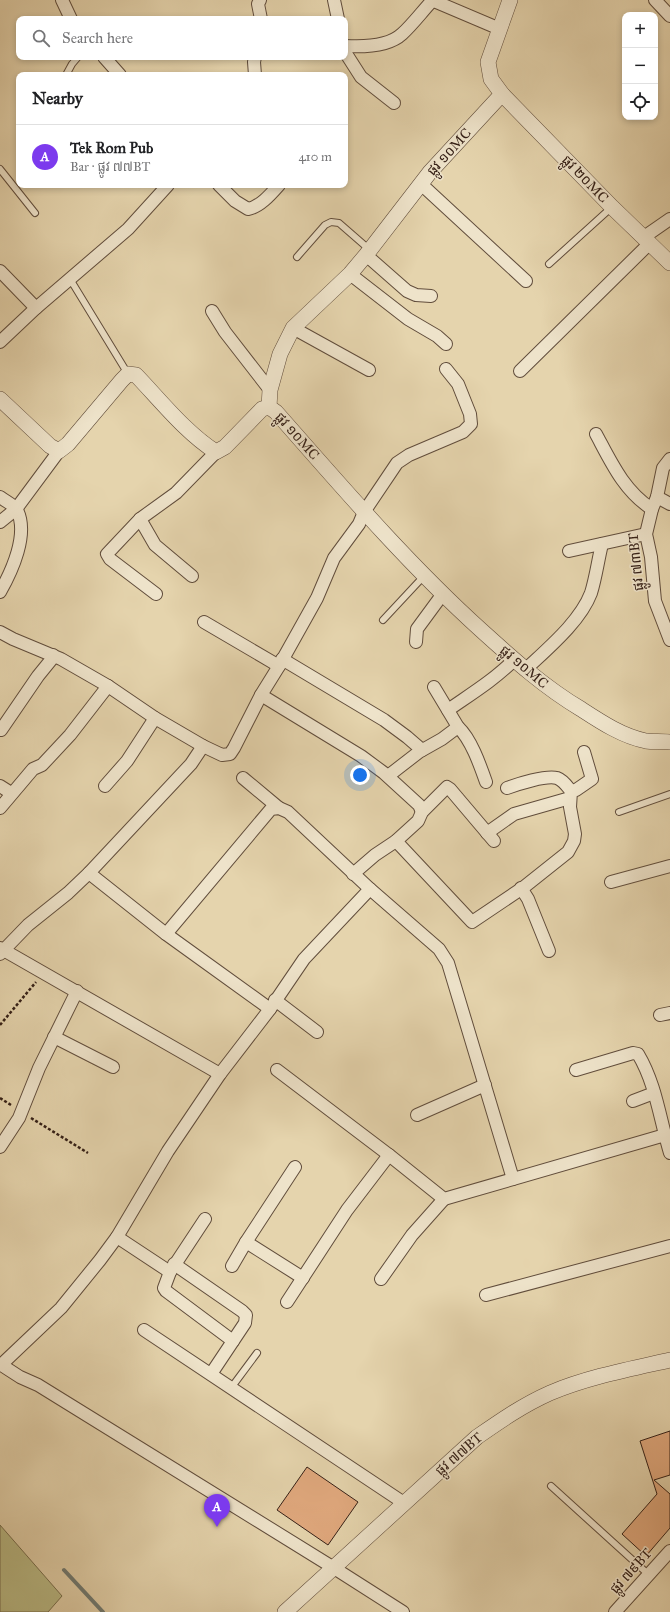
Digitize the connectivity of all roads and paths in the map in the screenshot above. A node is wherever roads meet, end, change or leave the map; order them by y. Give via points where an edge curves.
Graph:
1 (62, 0) edge
2 (260, 0) edge
3 (334, 0) edge
4 (510, 0) edge
5 (655, 0) edge
6 (70, 16) edge
7 (260, 16) edge
8 (337, 16) edge
9 (670, 16) edge
10 (500, 30) junction
11 (348, 46) edge
12 (348, 57) edge
13 (75, 60) edge
14 (107, 60) edge
15 (254, 60) edge
16 (68, 72) edge
17 (117, 72) edge
18 (255, 72) edge
19 (502, 94) junction
20 (394, 103) dead end
21 (0, 169) edge
22 (421, 184) junction
23 (165, 188) edge
24 (222, 188) edge
25 (276, 188) edge
26 (612, 207) junction
27 (35, 213) dead end
28 (670, 219) edge
29 (647, 240) junction
30 (368, 252) junction
31 (297, 257) dead end
32 (670, 263) edge
33 (549, 264) dead end
34 (0, 271) edge
35 (350, 274) junction
36 (70, 279) junction
37 (526, 281) dead end
38 (431, 296) dead end
39 (36, 308) junction
40 (212, 311) dead end
41 (293, 328) junction
42 (0, 342) edge
43 (446, 344) dead end
44 (446, 369) dead end
45 (369, 370) dead end
46 (520, 371) dead end
47 (128, 374) junction
48 (270, 390) junction
49 (0, 399) edge
50 (269, 407) junction
51 (596, 434) dead end
52 (59, 451) junction
53 (216, 452) junction
54 (670, 459) edge
55 (0, 497) edge
56 (657, 497) junction
57 (670, 504) edge
58 (652, 508) junction
59 (16, 509) junction
60 (364, 512) junction
61 (140, 519) junction
62 (0, 522) edge
63 (646, 534) junction
64 (602, 544) junction
65 (569, 551) dead end
66 (192, 576) dead end
67 (424, 576) junction
68 (0, 592) edge
69 (156, 594) dead end
70 (442, 595) junction
71 (383, 620) dead end
72 (204, 622) dead end
73 (0, 632) edge
74 (670, 640) edge
75 (416, 642) dead end
76 (53, 655) junction
77 (514, 660) junction
78 (281, 663) junction
79 (525, 670) junction
80 (108, 686) junction
81 (434, 687) dead end
82 (260, 695) junction
83 (448, 710) junction
84 (155, 718) junction
85 (458, 727) junction
86 (1, 730) edge
87 (670, 742) edge
88 (203, 746) junction
89 (422, 750) junction
90 (584, 752) dead end
91 (388, 776) junction
92 (243, 778) dead end
93 (486, 782) dead end
94 (0, 786) edge
95 (106, 786) dead end
96 (507, 788) dead end
97 (12, 793) junction
98 (571, 794) junction
99 (670, 794) edge
100 (0, 808) edge
101 (279, 808) junction
102 (422, 812) junction
103 (619, 812) dead end
104 (396, 841) junction
105 (670, 866) edge
106 (88, 873) junction
107 (353, 874) junction
108 (611, 882) dead end
109 (521, 888) junction
110 (370, 889) junction
111 (166, 934) junction
112 (1, 951) edge
113 (549, 951) dead end
114 (44, 972) junction
115 (77, 991) junction
116 (273, 1005) junction
117 (0, 1025) edge
118 (317, 1032) dead end
119 (54, 1037) junction
120 (113, 1068) dead end
121 (277, 1070) dead end
122 (576, 1070) dead end
123 (220, 1074) junction
124 (485, 1085) junction
125 (654, 1093) junction
126 (0, 1098) edge
127 (633, 1100) dead end
128 (21, 1112) junction
129 (416, 1115) dead end
130 (665, 1135) junction
131 (0, 1147) edge
132 (88, 1152) dead end
133 (670, 1153) edge
134 (388, 1155) junction
135 (295, 1167) dead end
136 (513, 1180) junction
137 (444, 1199) junction
138 (205, 1220) dead end
139 (117, 1236) junction
140 (246, 1242) junction
141 (670, 1246) edge
142 (232, 1266) dead end
143 (172, 1268) junction
144 (303, 1278) junction
145 (380, 1279) dead end
146 (486, 1295) dead end
147 (287, 1302) dead end
148 (144, 1330) dead end
149 (233, 1341) junction
150 (257, 1353) dead end
151 (670, 1360) edge
152 (1, 1365) edge
153 (211, 1374) junction
154 (232, 1388) junction
155 (551, 1486) dead end
156 (404, 1503) junction
157 (670, 1551) edge
158 (334, 1568) junction
159 (648, 1574) junction
160 (285, 1612) edge
161 (403, 1612) edge
162 (615, 1612) edge

1 - 6 street
2 - 7 street via 258,4
3 - 8 street
4 - 10 street
5 - 9 street
10 - 11 street via 434,1 401,35 390,42
10 - 19 street via 488,62 491,79
12 - 20 street via 361,77
13 - 16 lane
14 - 17 street
15 - 18 street
19 - 22 street, ផ្លូវ ១០MC via 447,152
19 - 26 street, ផ្លូវ ២០MC
21 - 27 lane
22 - 30 street, ផ្លូវ ១០MC
22 - 37 street
23 - 36 street via 128,229
24 - 25 street via 248,209 262,202
26 - 29 street, ផ្លូវ ២០MC
26 - 33 lane
28 - 29 street
29 - 32 street, ផ្លូវ ២០MC
29 - 46 street
30 - 31 lane via 339,223 331,222 325,224
30 - 35 street, ផ្លូវ ១០MC
30 - 38 street via 407,291 416,295
34 - 39 street
35 - 41 street, ផ្លូវ ១០MC
35 - 43 street via 408,319
36 - 39 street
36 - 47 lane
39 - 42 street
40 - 48 street via 224,332
41 - 45 street
41 - 48 street, ផ្លូវ ១០MC via 280,354
44 - 60 street via 458,384 470,414 471,424 463,432 409,455 397,463
47 - 52 street via 68,444
47 - 53 street via 136,375 204,445
48 - 50 street, ផ្លូវ ១០MC
49 - 52 street via 50,446
50 - 53 street via 262,409 225,447
50 - 60 street, ផ្លូវ ១០MC
51 - 58 street via 623,482
52 - 59 street
53 - 61 street via 176,493
54 - 56 street, ផ្លូវ ៧៣BT via 663,468
55 - 59 street
56 - 57 street
56 - 58 street, ផ្លូវ ៧៣BT
58 - 63 street, ផ្លូវ ៧៣BT
59 - 62 street
59 - 68 street via 21,531 18,548 13,566
60 - 67 street, ផ្លូវ ១០MC
60 - 78 street via 359,524 334,558 317,598
61 - 66 street via 155,545
61 - 69 street via 107,554 110,560
63 - 64 street
63 - 74 street, ផ្លូវ ៧៣BT via 655,601
64 - 65 street
64 - 79 street via 590,593 579,613 564,632
67 - 70 street, ផ្លូវ ១០MC
67 - 71 lane
70 - 75 street via 417,629
70 - 77 street, ផ្លូវ ១០MC
72 - 78 street
73 - 76 street
76 - 80 street
76 - 86 street
77 - 79 street, ផ្លូវ ១០MC
77 - 83 street via 486,685
78 - 82 street
78 - 89 street via 384,720
79 - 87 street, ផ្លូវ ១០MC via 561,697 624,734 647,741
80 - 84 street
80 - 97 street via 70,735 42,765 33,769
81 - 83 street
82 - 88 street via 230,754 222,755
82 - 91 street via 361,756
83 - 85 street
84 - 88 street
84 - 95 street via 127,761
85 - 89 street
85 - 93 street via 480,764
88 - 106 street via 191,764
89 - 91 street
90 - 98 street via 592,779
91 - 102 street via 419,805
92 - 101 street
94 - 97 street
96 - 98 street via 529,781 556,778 564,782
97 - 100 street
98 - 102 street via 514,814 490,837 447,787
98 - 109 street via 574,841 568,852
99 - 103 lane
101 - 107 street via 288,812
101 - 111 street via 272,809 264,816
102 - 104 street via 418,821
104 - 107 street
104 - 109 street via 472,922
105 - 108 street
106 - 111 street
106 - 112 street
107 - 110 street
109 - 113 street
110 - 116 street via 304,960
110 - 124 street via 439,949 448,962
111 - 116 street
112 - 114 street
114 - 115 street
114 - 117 path
115 - 119 street
115 - 123 street
116 - 118 street
116 - 123 street
119 - 120 street
119 - 128 street
121 - 134 street
122 - 125 street via 633,1053 638,1054
123 - 139 street via 168,1151
124 - 129 street
124 - 136 street
125 - 127 street
125 - 130 street
126 - 128 path
128 - 131 street
128 - 132 path
130 - 133 street
130 - 136 street
134 - 137 street
134 - 144 street via 347,1210
135 - 140 street
136 - 137 street
137 - 145 street via 412,1235
138 - 143 street
139 - 143 street
139 - 152 street via 61,1308
140 - 142 street
140 - 144 street
141 - 146 street
143 - 149 street via 164,1288 166,1291
143 - 149 street via 246,1315 245,1323
144 - 147 street
148 - 153 street
149 - 153 street
150 - 154 lane
151 - 156 street, ផ្លូវ ៧៧BT via 597,1377 550,1393 509,1414 477,1437
152 - 158 street via 38,1385
153 - 154 street
154 - 156 street
155 - 159 lane
156 - 158 street, ផ្លូវ ៧៧BT
157 - 159 street, ផ្លូវ ៧៩BT
158 - 160 street, ផ្លូវ ៧៧BT
158 - 161 street
159 - 162 street, ផ្លូវ ៧៩BT

